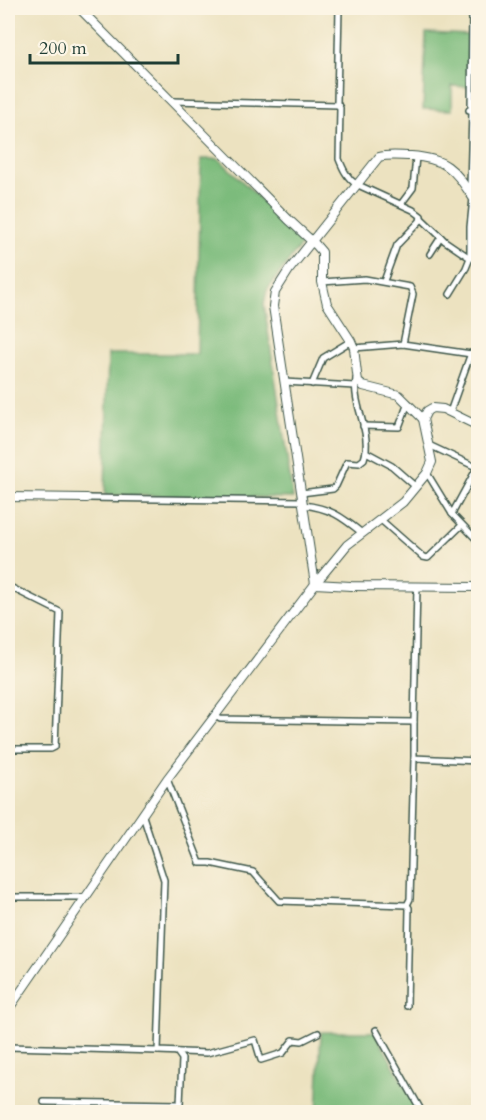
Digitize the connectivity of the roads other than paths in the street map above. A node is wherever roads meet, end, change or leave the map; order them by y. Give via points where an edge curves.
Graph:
1 (79, 8) edge
2 (339, 8) edge
3 (472, 8) edge
4 (171, 101) junction
5 (338, 105) junction
6 (417, 157) junction
7 (356, 184) junction
8 (476, 202) edge
9 (401, 204) junction
10 (421, 218) junction
11 (441, 237) junction
12 (311, 240) junction
13 (430, 254) dead end
14 (470, 258) junction
15 (384, 281) junction
16 (322, 282) junction
17 (450, 294) dead end
18 (403, 344) junction
19 (352, 345) junction
20 (471, 353) junction
21 (478, 355) edge
22 (284, 382) junction
23 (355, 383) junction
24 (312, 384) junction
25 (408, 402) junction
26 (450, 412) junction
27 (423, 419) junction
28 (363, 426) junction
29 (478, 426) edge
30 (429, 444) junction
31 (366, 452) junction
32 (478, 467) edge
33 (428, 473) junction
34 (416, 487) junction
35 (8, 496) edge
36 (87, 498) joint
37 (302, 500) junction
38 (452, 514) junction
39 (381, 520) junction
40 (462, 525) junction
41 (362, 533) junction
42 (478, 541) edge
43 (315, 584) junction
44 (8, 586) edge
45 (417, 587) junction
46 (478, 587) edge
47 (214, 716) junction
48 (414, 722) junction
49 (414, 758) junction
50 (478, 761) edge
51 (167, 779) junction
52 (8, 793) edge
53 (143, 816) junction
54 (8, 897) edge
55 (86, 897) junction
56 (407, 905) junction
57 (406, 1006) dead end
58 (8, 1010) edge
59 (376, 1030) dead end
60 (318, 1033) dead end
61 (8, 1047) edge
62 (158, 1051) junction
63 (177, 1052) junction
64 (44, 1102) dead end
65 (422, 1113) edge

1 - 4 street
2 - 5 street
3 - 8 street via 470,186
4 - 5 street
4 - 12 street
5 - 7 street via 339,159
6 - 7 street via 379,157
6 - 8 street via 446,164
6 - 9 street via 415,183
7 - 9 street
7 - 12 street
8 - 14 street via 470,227
9 - 10 street
10 - 11 street
10 - 15 street via 398,245
11 - 13 street
11 - 14 street
12 - 16 street via 322,252
12 - 22 street via 274,296
14 - 17 street
15 - 16 street
15 - 18 street via 413,291
16 - 19 street via 327,304
18 - 19 street
18 - 20 street
19 - 23 street
19 - 24 street via 322,358
20 - 21 street
20 - 26 street
22 - 24 street
22 - 37 street
23 - 24 street
23 - 25 street via 392,392
23 - 28 street
25 - 27 street
25 - 28 street via 399,427
26 - 27 street via 432,408
26 - 29 street
27 - 30 street
28 - 31 street
30 - 32 street
30 - 33 street via 432,462
31 - 34 street via 392,466
31 - 37 street via 362,462 347,462 335,487
32 - 38 street
33 - 34 street
33 - 38 street
34 - 39 street
35 - 36 street
36 - 37 street
37 - 41 street via 334,512
37 - 43 street
38 - 40 street
39 - 40 street via 426,558
39 - 41 street
40 - 42 street
41 - 43 street via 340,552
43 - 45 street
43 - 47 street
44 - 52 street via 60,612 55,747 10,749
45 - 46 street
45 - 48 street
47 - 48 street
47 - 51 street
48 - 49 street
49 - 50 street
49 - 56 street
51 - 53 street
51 - 56 street via 200,863 253,872 279,902
53 - 55 street
53 - 62 street via 164,880
54 - 55 street
55 - 58 street
56 - 57 street
59 - 65 street
60 - 63 street via 302,1041 293,1040 283,1053 261,1060 255,1040 207,1053
61 - 62 street
62 - 63 street
63 - 64 street via 182,1059 180,1104

